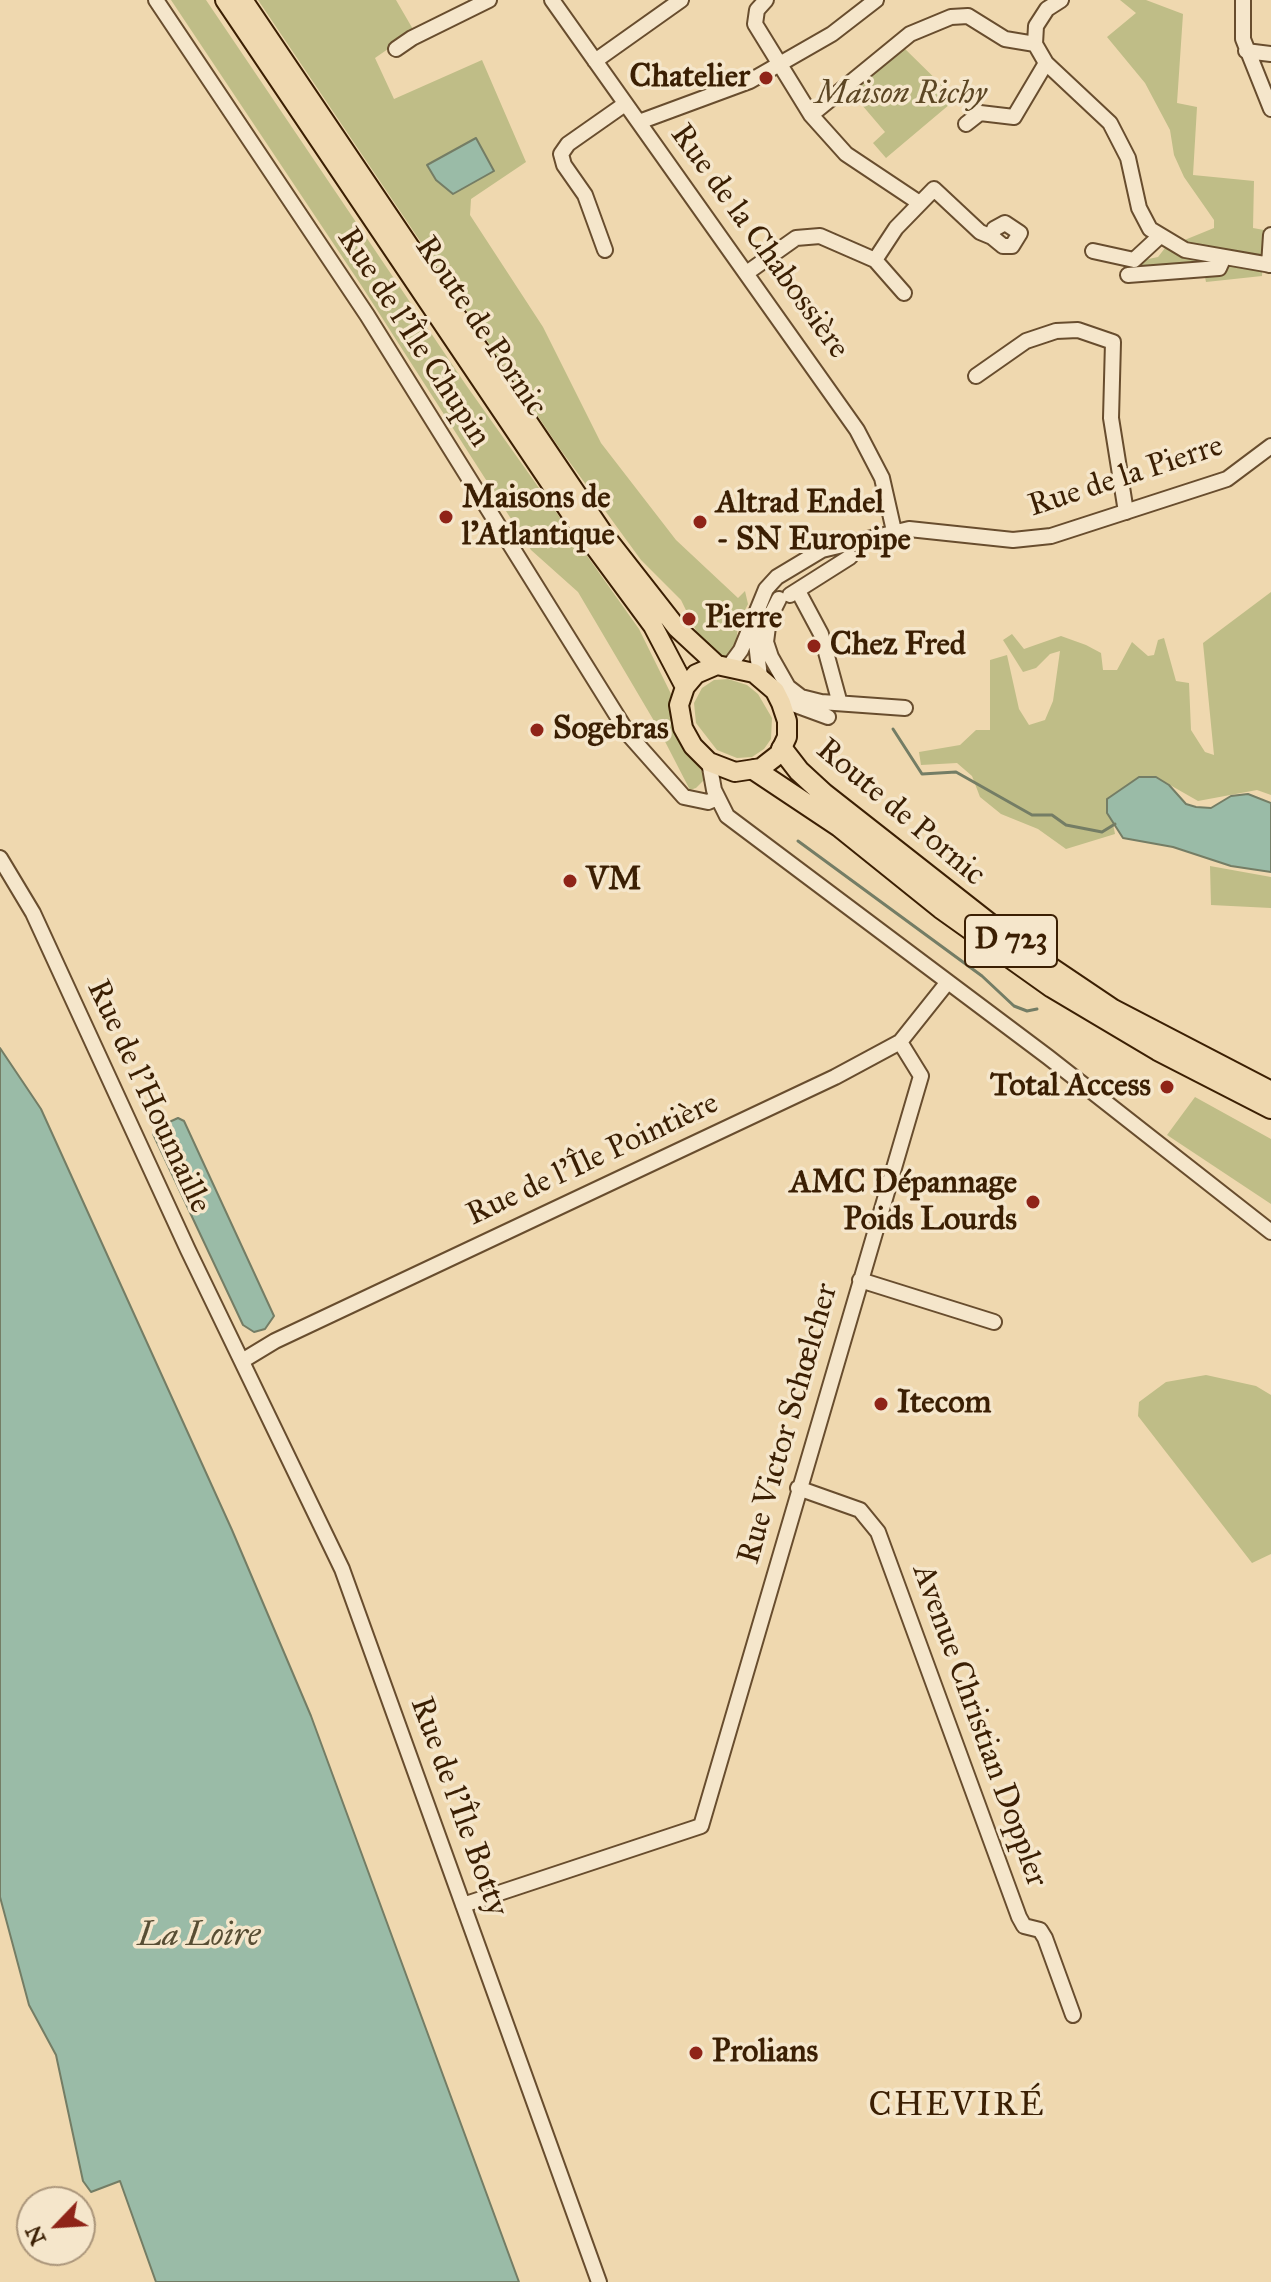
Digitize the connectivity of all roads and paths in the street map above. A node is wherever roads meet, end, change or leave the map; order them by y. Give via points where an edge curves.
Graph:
1 (156, 0) edge
2 (225, 0) edge
3 (243, 0) edge
4 (489, 0) edge
5 (552, 0) edge
6 (681, 0) edge
7 (766, 0) edge
8 (876, 0) edge
9 (1061, 0) edge
10 (1243, 0) edge
11 (1035, 44) junction
12 (396, 49) dead end
13 (1246, 51) junction
14 (1271, 54) edge
15 (595, 61) junction
16 (1046, 63) junction
17 (778, 65) junction
18 (625, 104) junction
19 (1271, 109) edge
20 (811, 115) junction
21 (639, 122) junction
22 (966, 124) dead end
23 (918, 202) junction
24 (1271, 235) edge
25 (1160, 236) junction
26 (992, 237) dead end
27 (605, 250) dead end
28 (1093, 251) dead end
29 (1224, 257) junction
30 (875, 260) junction
31 (1270, 265) edge
32 (748, 272) junction
33 (1128, 275) dead end
34 (904, 293) dead end
35 (976, 376) dead end
36 (1271, 446) edge
37 (1126, 512) junction
38 (894, 531) junction
39 (850, 557) dead end
40 (766, 589) junction
41 (798, 591) junction
42 (779, 599) junction
43 (754, 616) junction
44 (716, 661) junction
45 (760, 677) junction
46 (685, 687) junction
47 (779, 699) junction
48 (839, 700) junction
49 (905, 708) dead end
50 (785, 740) junction
51 (709, 762) junction
52 (748, 771) junction
53 (717, 798) junction
54 (0, 858) edge
55 (947, 983) junction
56 (900, 1042) junction
57 (1271, 1092) edge
58 (1271, 1108) edge
59 (1271, 1232) edge
60 (860, 1280) junction
61 (994, 1322) dead end
62 (242, 1361) junction
63 (798, 1488) junction
64 (463, 1905) junction
65 (1073, 2015) dead end
66 (599, 2282) edge

1 - 53 street, Rue de l'Île Chupin via 367,315 629,735 684,797 708,802
2 - 46 main road, Route de Pornic via 571,514 653,626
3 - 44 main road, Route de Pornic via 605,536
4 - 12 street
5 - 15 street, Rue de la Chabossière
6 - 15 street
7 - 17 street via 757,10 755,24
8 - 17 street via 832,34
9 - 11 street via 1036,26
10 - 13 street
11 - 16 street
11 - 20 street via 1005,39 968,16 951,17 910,34
13 - 14 street
13 - 19 street
15 - 18 street, Rue de la Chabossière
16 - 22 street via 1014,117 980,113
16 - 25 street via 1110,123 1128,158 1139,208
17 - 20 street
17 - 21 street via 723,93
18 - 21 street, Rue de la Chabossière
18 - 27 street via 561,154 590,207
20 - 23 street via 846,154
21 - 32 street, Rue de la Chabossière
23 - 26 street via 934,189
23 - 30 street
24 - 31 street
25 - 28 street via 1134,260
25 - 29 street via 1185,250
29 - 31 street
29 - 33 street via 1219,268
30 - 32 street via 835,240 807,235
30 - 34 street
32 - 38 street, Rue de la Chabossière via 857,430 882,478
35 - 37 street via 1026,341 1056,331 1078,330 1113,342 1111,418
36 - 37 street, Rue de la Pierre via 1227,479
37 - 38 street, Rue de la Pierre via 1022,540
38 - 40 street, Rue de la Pierre via 822,550
39 - 41 street
40 - 42 street
40 - 43 street, Rue de la Pierre
41 - 42 street
41 - 48 street via 821,634
42 - 48 street via 766,642 788,687 801,697
43 - 44 street, Rue de la Pierre via 741,650
43 - 45 street, Rue de la Pierre
44 - 45 main road
44 - 46 main road
45 - 47 main road
46 - 51 main road via 679,705 683,728
47 - 50 main road
47 - 50 street via 822,716
48 - 49 street
50 - 52 main road via 774,760
50 - 57 highway, Route de Pornic / D 723 via 799,771 824,794 1015,944 1113,1010
51 - 52 main road
51 - 53 street
52 - 53 street
52 - 58 highway, Route de Pornic / D 723 via 839,826 1052,987
53 - 55 street via 727,816
54 - 62 street, Rue de l'Houmaille via 33,913
55 - 56 street, Rue de l'Île Pointière
55 - 59 street
56 - 60 street, Rue Victor Schœlcher via 921,1076
56 - 62 street, Rue de l'Île Pointière
60 - 61 street
60 - 63 street, Rue Victor Schœlcher
62 - 64 street, Rue de l'Île Botty via 342,1569
63 - 64 street, Rue Victor Schœlcher via 701,1826
63 - 65 street, Avenue Christian Doppler via 865,1514 878,1532 916,1617 1019,1917 1024,1926 1046,1929
64 - 66 street, Rue de l'Île Botty

